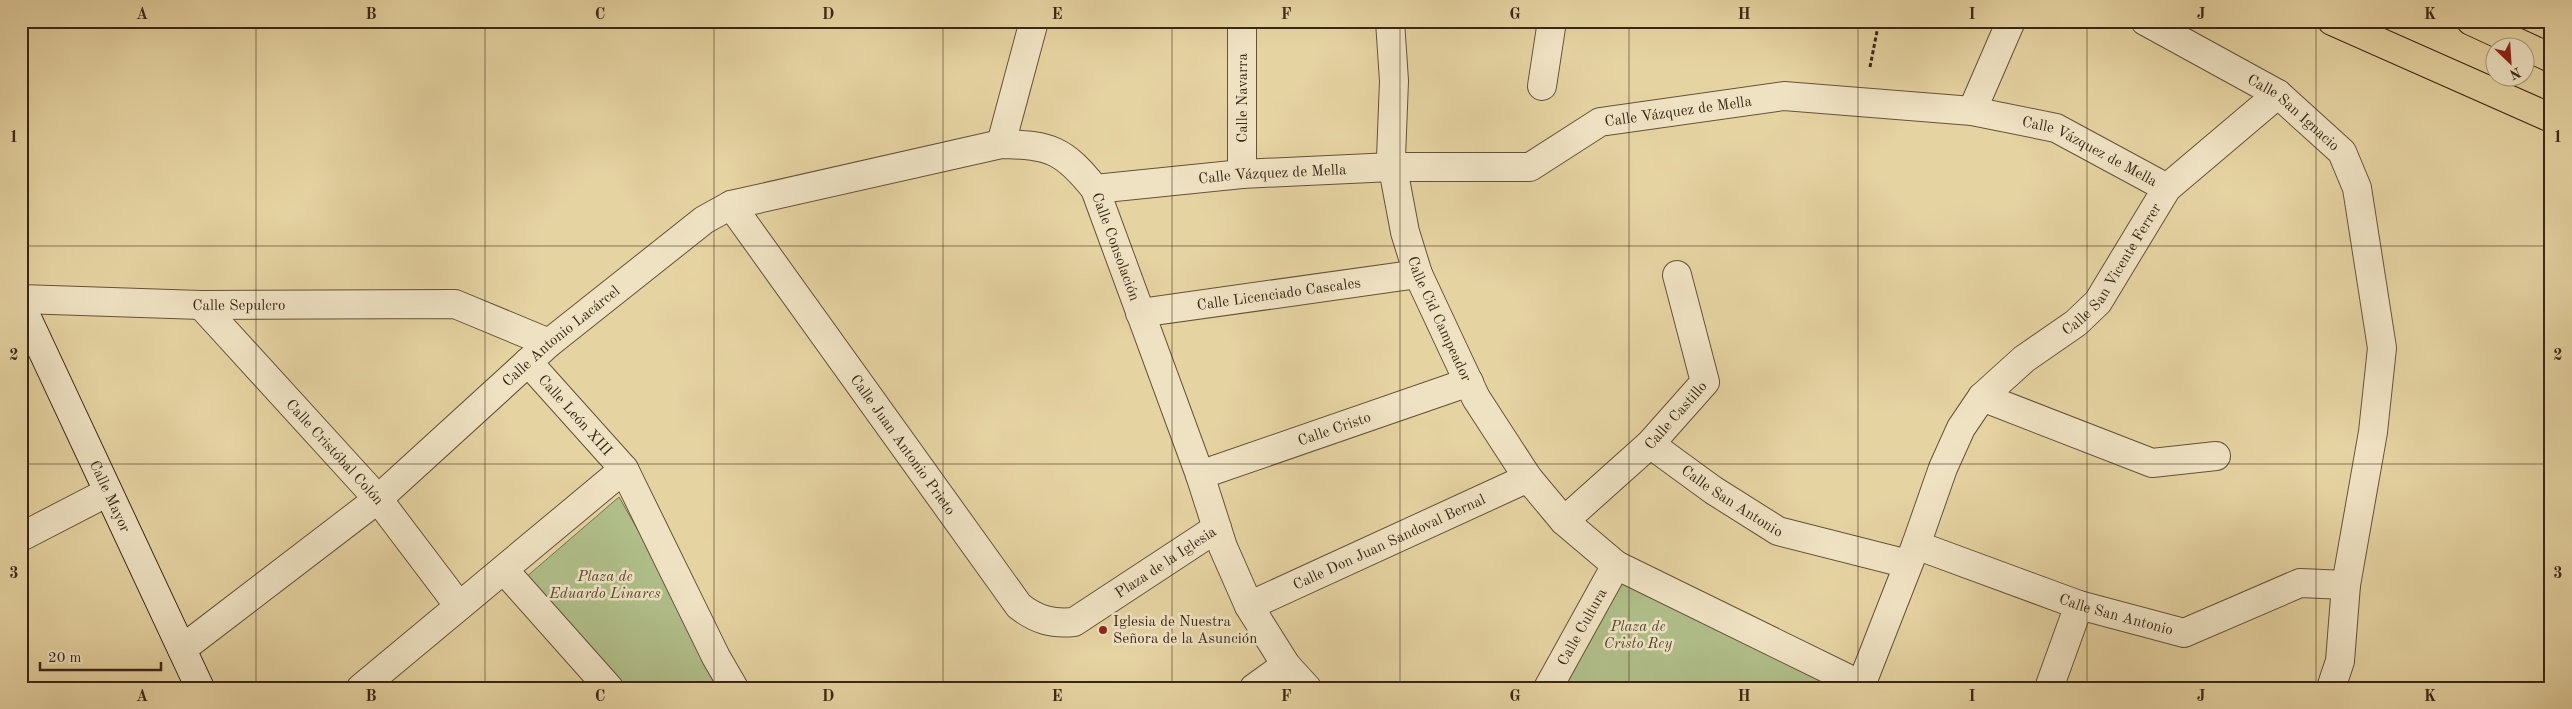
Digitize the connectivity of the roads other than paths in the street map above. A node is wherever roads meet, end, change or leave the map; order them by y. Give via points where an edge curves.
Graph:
1 (1034, 21) edge
2 (1242, 21) edge
3 (1390, 21) edge
4 (1552, 21) edge
5 (2011, 21) edge
6 (2145, 21) edge
7 (2332, 21) edge
8 (2471, 21) edge
9 (2551, 58) edge
10 (1542, 86) dead end
11 (2278, 94) junction
12 (1972, 111) junction
13 (2551, 118) edge
14 (1001, 144) junction
15 (1392, 166) junction
16 (1242, 174) junction
17 (2167, 188) junction
18 (1096, 189) junction
19 (731, 205) junction
20 (1418, 274) junction
21 (1677, 275) dead end
22 (21, 299) edge
23 (21, 305) edge
24 (201, 305) junction
25 (1140, 313) junction
26 (549, 344) junction
27 (528, 362) junction
28 (1469, 382) junction
29 (1982, 397) junction
30 (1650, 444) junction
31 (2216, 456) dead end
32 (624, 469) junction
33 (1200, 475) junction
34 (1528, 478) junction
35 (108, 492) junction
36 (378, 499) junction
37 (1564, 522) junction
38 (1217, 528) junction
39 (21, 537) edge
40 (1912, 554) junction
41 (1616, 565) junction
42 (504, 570) junction
43 (2346, 585) junction
44 (1105, 603) joint
45 (2079, 605) junction
46 (460, 606) junction
47 (1249, 606) junction
48 (182, 649) junction
49 (1286, 665) junction
50 (1860, 686) edge
51 (1550, 687) edge
52 (200, 688) edge
53 (361, 688) edge
54 (609, 688) edge
55 (734, 688) edge
56 (1254, 688) edge
57 (1307, 688) edge
58 (2049, 688) edge
59 (2331, 688) edge

1 - 14 street
2 - 16 street, Calle Navarra
3 - 15 street, Calle Cid Campeador via 1394,81
4 - 10 street
5 - 12 street
6 - 11 street, Calle San Ignacio
7 - 13 main road
8 - 9 main road
11 - 17 street, Calle San Vicente Ferrer
11 - 43 street, Calle San Ignacio via 2342,152 2357,188 2382,348 2373,432
12 - 15 street, Calle Vázquez de Mella via 1784,96 1600,122 1530,167
12 - 17 street, Calle Vázquez de Mella via 2056,128
14 - 18 street, Calle Consolación via 1029,145 1054,151 1075,163
14 - 19 street, Calle Antonio Lacárcel
15 - 16 street, Calle Vázquez de Mella
15 - 20 street, Calle Cid Campeador via 1405,232
16 - 18 street, Calle Vázquez de Mella
17 - 29 street, Calle San Vicente Ferrer via 2098,302 2076,324 2024,359
18 - 25 street, Calle Consolación
19 - 26 street, Calle Antonio Lacárcel via 704,220
19 - 44 street, Calle Juan Antonio Prieto via 1019,606 1053,624 1074,622
20 - 25 street, Calle Licenciado Cascales
20 - 28 street, Calle Cid Campeador
21 - 30 street, Calle Castillo via 1705,382
22 - 24 street, Calle Sepulcro
23 - 35 street, Calle Mayor
24 - 26 street, Calle Sepulcro via 455,304
24 - 36 street, Calle Cristóbal Colón
25 - 33 street, Calle Consolación
26 - 27 street, Calle Antonio Lacárcel
27 - 32 street, Calle León XIII
27 - 36 street, Calle Antonio Lacárcel
28 - 33 street, Calle Cristo
28 - 34 street, Calle Cid Campeador
29 - 31 street via 2152,463
29 - 40 street, Calle San Vicente Ferrer via 1961,428 1943,468
30 - 37 street, Calle Castillo
30 - 40 street, Calle San Antonio via 1778,531
32 - 42 street
32 - 55 street via 716,658
33 - 38 street, Calle Consolación
34 - 37 street, Calle Cid Campeador
34 - 47 street, Calle Don Juan Sandoval Bernal
35 - 39 street
35 - 48 street, Calle Mayor
36 - 46 street, Calle Cristóbal Colón
36 - 48 street, Calle Antonio Lacárcel
37 - 41 street, Calle Cid Campeador
38 - 44 street, Plaza de la Iglesia
38 - 47 street, Plaza de la Iglesia
40 - 45 street, Calle San Antonio
40 - 50 street
41 - 50 street
41 - 51 street, Calle Cultura
42 - 46 street
42 - 54 street
43 - 45 street, Calle San Antonio via 2300,582 2184,633
43 - 59 street, Calle San Ignacio via 2340,661
45 - 58 street
46 - 53 street
47 - 49 street, Plaza de la Iglesia
48 - 52 street, Calle Mayor
49 - 56 street
49 - 57 street, Plaza de la Iglesia

